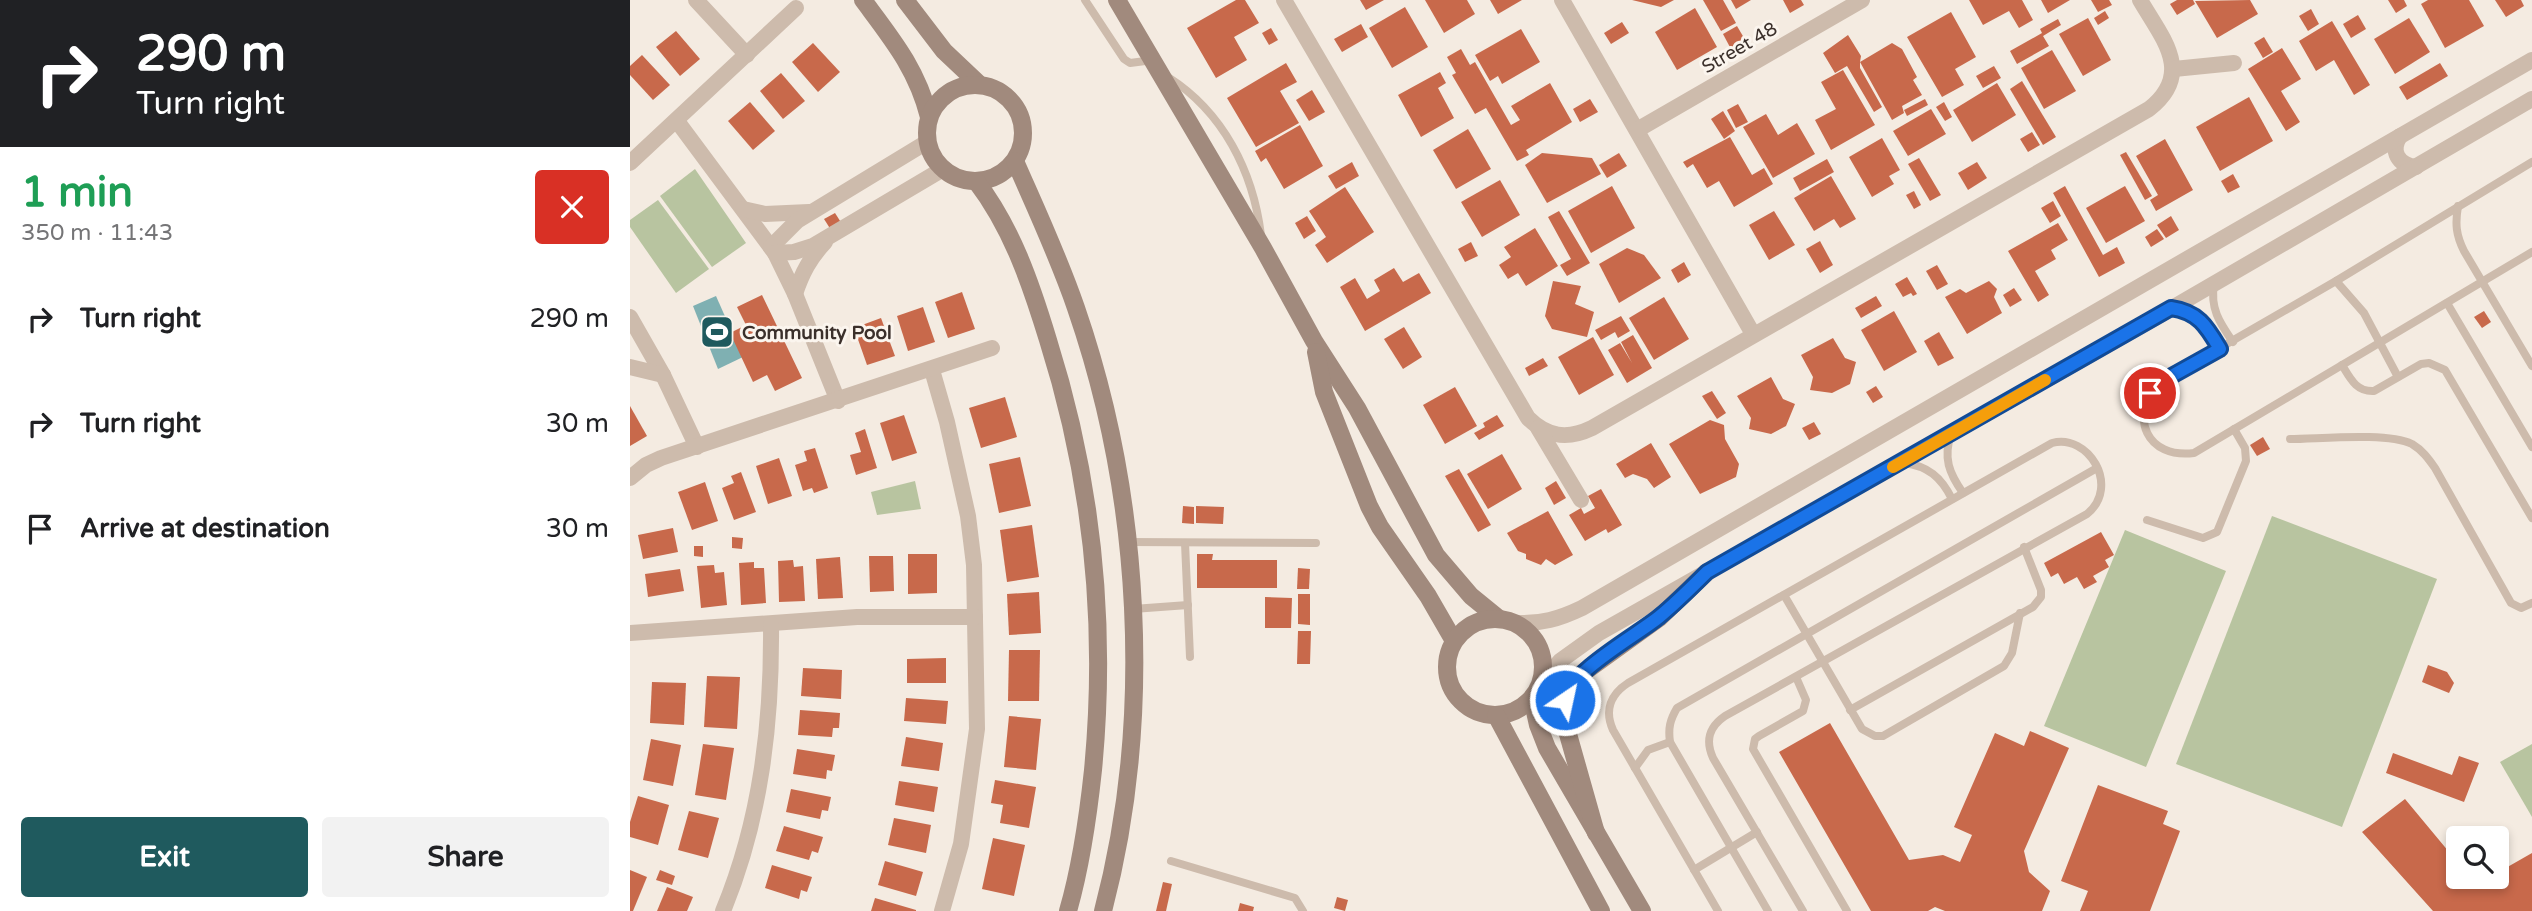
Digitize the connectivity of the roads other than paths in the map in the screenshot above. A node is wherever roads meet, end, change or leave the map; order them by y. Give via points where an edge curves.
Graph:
1 (696, 0) edge
2 (863, 0) edge
3 (905, 0) edge
4 (1086, 0) edge
5 (1117, 0) edge
6 (1284, 0) edge
7 (1562, 0) edge
8 (1862, 0) edge
9 (2140, 0) edge
10 (796, 8) dead end
11 (747, 55) junction
12 (2532, 60) edge
13 (2234, 63) dead end
14 (1156, 66) junction
15 (2174, 69) junction
16 (980, 85) junction
17 (2532, 99) edge
18 (929, 117) junction
19 (677, 121) junction
20 (1637, 130) junction
21 (2400, 136) junction
22 (927, 142) junction
23 (1015, 160) junction
24 (2532, 162) edge
25 (630, 163) edge
26 (2416, 167) junction
27 (943, 169) junction
28 (976, 181) junction
29 (844, 193) junction
30 (2458, 206) junction
31 (743, 209) junction
32 (811, 212) junction
33 (859, 220) junction
34 (830, 237) junction
35 (1263, 248) junction
36 (773, 250) junction
37 (2532, 252) edge
38 (2336, 281) junction
39 (2215, 282) junction
40 (2482, 282) junction
41 (795, 294) junction
42 (2446, 303) junction
43 (2171, 308) junction
44 (631, 319) edge
45 (1753, 334) junction
46 (1314, 341) junction
47 (2233, 342) junction
48 (2380, 344) junction
49 (637, 345) edge
50 (992, 348) dead end
51 (2220, 349) junction
52 (2342, 365) junction
53 (2532, 366) edge
54 (630, 367) edge
55 (932, 370) junction
56 (663, 375) junction
57 (2398, 377) junction
58 (838, 401) junction
59 (1538, 428) junction
60 (2234, 429) junction
61 (1951, 434) junction
62 (2290, 439) dead end
63 (697, 447) junction
64 (2532, 447) edge
65 (1901, 462) junction
66 (2097, 468) junction
67 (630, 478) edge
68 (1963, 493) junction
69 (1952, 499) junction
70 (1581, 500) dead end
71 (2532, 519) edge
72 (2147, 520) dead end
73 (1128, 542) junction
74 (1185, 543) junction
75 (1316, 544) dead end
76 (2024, 547) junction
77 (1707, 572) junction
78 (1784, 594) junction
79 (2532, 603) edge
80 (1188, 605) junction
81 (1133, 609) junction
82 (2020, 613) junction
83 (975, 617) junction
84 (1498, 618) junction
85 (1516, 623) junction
86 (771, 624) junction
87 (630, 633) edge
88 (1807, 635) junction
89 (1454, 641) junction
90 (1190, 657) dead end
91 (1823, 662) junction
92 (1796, 677) junction
93 (1536, 690) junction
94 (1850, 710) junction
95 (1496, 715) junction
96 (1670, 742) junction
97 (1635, 768) junction
98 (1757, 832) junction
99 (1596, 833) junction
100 (1731, 847) junction
101 (1171, 861) dead end
102 (1694, 870) junction
103 (723, 911) edge
104 (942, 911) edge
105 (1068, 911) edge
106 (1103, 911) edge
107 (1303, 911) edge
108 (1601, 911) edge
109 (1642, 911) edge
110 (1718, 911) edge
111 (1768, 911) edge
112 (1803, 911) edge
113 (1847, 911) edge

1 - 11 street
2 - 18 street via 913,70
3 - 16 street via 944,51
4 - 14 lane via 1124,59
5 - 14 street
6 - 59 street
7 - 20 street
8 - 20 street, Street 48
9 - 15 street
10 - 11 street
11 - 19 street
12 - 21 street
13 - 15 street
14 - 35 street
14 - 35 lane via 1207,108 1225,132 1251,186
15 - 45 street via 2171,85 2149,108
16 - 18 street via 955,89 935,105
16 - 23 street via 1010,99 1019,113 1023,137
17 - 26 street
18 - 22 street
19 - 25 street
19 - 31 street
20 - 45 street
21 - 26 street via 2397,157
21 - 85 street via 1582,608 1561,618
22 - 27 street
22 - 29 street
23 - 28 street via 1004,172
23 - 73 street via 1076,308 1116,463
24 - 30 lane
26 - 39 street
27 - 28 street via 952,176
27 - 33 street
28 - 105 street via 1006,226 1042,320 1079,452 1092,539 1098,718 1089,809
29 - 32 street
29 - 33 street
30 - 38 lane
30 - 40 lane via 2457,236
31 - 32 street via 765,214
31 - 36 street
32 - 36 street via 783,233
33 - 34 street
34 - 36 street via 794,252
34 - 41 street via 808,262
35 - 46 street
36 - 41 street
37 - 40 lane
38 - 47 lane
38 - 48 lane via 2364,313
39 - 43 street
39 - 47 lane via 2214,311
40 - 42 lane
40 - 53 lane
41 - 58 street
42 - 48 lane
42 - 64 lane
43 - 51 lane via 2184,310 2204,323
43 - 61 street
44 - 49 street
45 - 59 street via 1579,435 1558,436
46 - 84 street via 1357,408 1436,555 1463,588
46 - 89 street via 1324,392 1369,506
47 - 51 lane
48 - 52 lane
48 - 57 lane
49 - 56 street
50 - 55 street
51 - 60 lane via 2159,383 2150,393 2143,418 2153,442 2179,455 2194,453
52 - 57 lane via 2358,388 2366,391
52 - 60 lane
54 - 56 street
55 - 58 street
55 - 83 street via 968,516
56 - 63 street
57 - 71 lane via 2421,364 2445,370
58 - 63 street
59 - 70 street
60 - 72 lane via 2245,448 2246,461 2217,532 2203,538
61 - 65 street
61 - 68 lane via 1947,465
62 - 79 lane via 2392,439 2414,445 2426,455 2514,607
63 - 67 street via 661,458
65 - 69 lane via 1933,472
65 - 77 street
66 - 68 lane via 2077,444 2060,441
66 - 76 lane via 2103,488 2095,507
66 - 88 lane
68 - 69 lane
69 - 78 lane
73 - 74 lane
73 - 81 street
74 - 75 lane
74 - 80 lane
76 - 82 lane via 2041,590 2038,602
76 - 91 lane
77 - 93 street via 1579,646
77 - 99 street via 1659,618 1580,675 1566,694 1564,720
78 - 88 lane
78 - 97 lane via 1615,694 1608,708 1609,723
80 - 81 lane
80 - 90 lane
81 - 106 street via 1134,701 1126,792
82 - 94 lane
82 - 94 lane via 2012,653 2004,666 1913,719 1875,736 1862,729
83 - 86 street via 857,617
83 - 104 street via 977,729 961,844
84 - 85 street
84 - 89 street via 1481,620
85 - 93 street via 1540,648 1544,665
86 - 87 street
86 - 103 street via 771,690 761,783
88 - 91 lane
88 - 96 lane via 1677,709 1668,730
89 - 95 street via 1447,660 1449,680 1458,698 1474,710
91 - 92 lane
91 - 94 lane
92 - 98 lane via 1717,722 1708,739 1713,758
92 - 113 lane via 1806,701 1803,711 1755,739 1753,749
93 - 95 street via 1521,707
93 - 99 street via 1538,725 1547,748
95 - 108 street
96 - 97 lane via 1648,750
96 - 100 lane
97 - 102 lane
98 - 100 lane
98 - 112 lane
99 - 109 street
100 - 102 lane
100 - 111 lane
101 - 107 lane via 1295,898
102 - 110 lane

